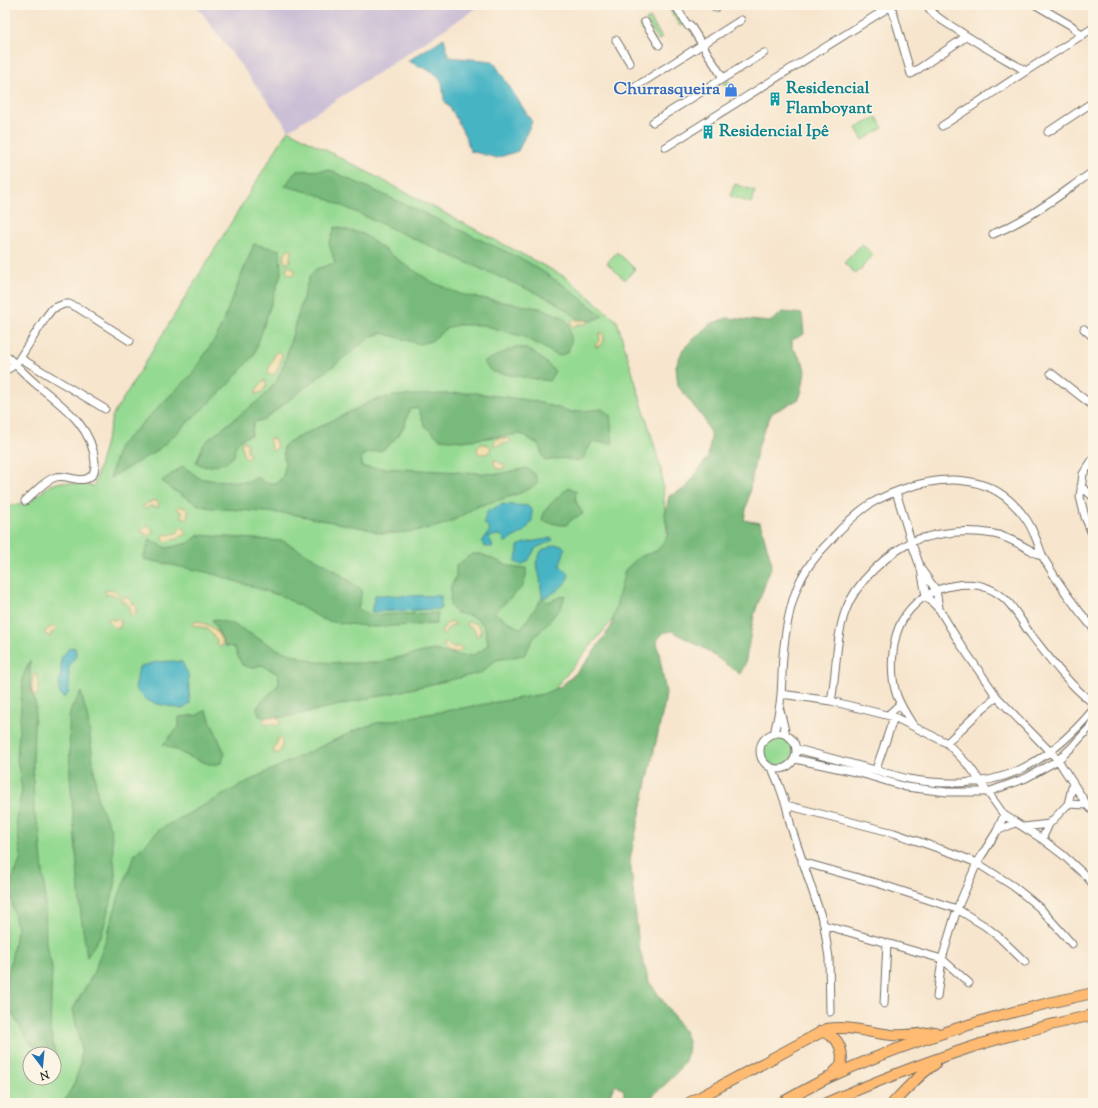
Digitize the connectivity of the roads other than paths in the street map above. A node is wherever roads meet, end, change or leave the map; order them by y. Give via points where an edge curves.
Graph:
1 (675, 5) edge
2 (927, 5) edge
3 (1036, 5) edge
4 (891, 6) edge
5 (742, 20) dead end
6 (645, 22) dead end
7 (1093, 28) edge
8 (967, 36) junction
9 (1082, 36) junction
10 (616, 40) dead end
11 (659, 45) dead end
12 (703, 45) junction
13 (764, 53) dead end
14 (630, 63) dead end
15 (1026, 71) junction
16 (723, 78) junction
17 (632, 89) dead end
18 (1093, 102) edge
19 (653, 122) dead end
20 (942, 126) dead end
21 (1048, 132) dead end
22 (666, 147) dead end
23 (1093, 172) edge
24 (993, 234) dead end
25 (1084, 329) dead end
26 (1093, 337) edge
27 (130, 341) dead end
28 (5, 355) edge
29 (18, 361) junction
30 (5, 371) edge
31 (1051, 373) dead end
32 (1093, 406) edge
33 (105, 409) dead end
34 (1093, 459) edge
35 (1081, 486) junction
36 (896, 492) junction
37 (1093, 497) edge
38 (25, 501) dead end
39 (1093, 536) edge
40 (911, 543) junction
41 (1043, 557) junction
42 (921, 569) junction
43 (936, 590) junction
44 (926, 596) junction
45 (939, 609) junction
46 (1093, 628) edge
47 (781, 694) junction
48 (1083, 696) junction
49 (997, 697) junction
50 (831, 702) junction
51 (1093, 703) edge
52 (900, 704) junction
53 (780, 708) junction
54 (1092, 712) edge
55 (891, 716) junction
56 (1093, 724) edge
57 (913, 725) junction
58 (774, 734) junction
59 (786, 735) junction
60 (947, 743) junction
61 (796, 749) junction
62 (1050, 752) junction
63 (795, 759) junction
64 (1058, 760) junction
65 (772, 768) junction
66 (784, 768) junction
67 (876, 770) junction
68 (980, 781) junction
69 (1073, 783) junction
70 (780, 785) junction
71 (988, 792) junction
72 (1068, 804) junction
73 (786, 805) junction
74 (1086, 805) junction
75 (1093, 811) edge
76 (1004, 815) junction
77 (1015, 823) junction
78 (1049, 824) junction
79 (1024, 827) junction
80 (997, 831) junction
81 (1042, 839) junction
82 (802, 862) junction
83 (977, 863) junction
84 (1093, 884) edge
85 (957, 909) junction
86 (824, 925) junction
87 (887, 943) junction
88 (1072, 944) dead end
89 (942, 959) junction
90 (1024, 962) dead end
91 (968, 984) dead end
92 (1093, 993) edge
93 (937, 997) dead end
94 (884, 1004) dead end
95 (830, 1012) dead end
96 (1093, 1015) edge
97 (821, 1031) junction
98 (951, 1031) junction
99 (961, 1051) junction
100 (830, 1077) junction
101 (689, 1103) edge
102 (781, 1103) edge
103 (826, 1103) edge
104 (840, 1103) edge
105 (846, 1103) edge
106 (893, 1103) edge

1 - 12 street
2 - 8 street via 938,17
3 - 9 street via 1072,26
4 - 8 street via 911,74
4 - 22 street
5 - 12 street
6 - 11 street
7 - 9 street
8 - 15 street
9 - 15 street
10 - 14 street
12 - 16 street
12 - 17 street
13 - 16 street
15 - 20 street
16 - 19 street
18 - 21 street
23 - 24 street via 1030,216
25 - 26 street
27 - 29 street via 78,308 64,304 52,310 46,317
28 - 29 street
29 - 30 street
29 - 33 street
29 - 38 street via 26,375 82,426 93,450 95,465 90,478 82,480 55,477
31 - 32 street
34 - 35 street via 1082,474
35 - 37 street
35 - 39 street via 1082,506
36 - 40 street
36 - 41 street via 915,485 944,480 974,482 988,487 1000,493 1020,511 1034,533
36 - 47 street via 871,504 852,518 818,553 805,572 797,588 786,628
40 - 41 street via 944,533 995,534
40 - 42 street
40 - 50 street via 875,568 850,601 838,635
41 - 46 street via 1064,591
42 - 43 street
42 - 44 street
43 - 44 street
43 - 45 street
43 - 48 street via 967,583 985,587 1001,596
44 - 45 street
44 - 52 street via 907,612 897,633 893,676
45 - 49 street
47 - 50 street
47 - 53 street
48 - 51 street
48 - 54 street
49 - 60 street
49 - 62 street
50 - 55 street
52 - 55 street
52 - 57 street
53 - 58 street
53 - 59 street
54 - 62 street
55 - 57 street
55 - 67 street
56 - 64 street
57 - 60 street
58 - 59 street
58 - 65 street via 765,739 760,749 763,760
59 - 61 street via 795,743
60 - 68 street via 964,759
61 - 63 street
61 - 67 street
62 - 64 street
62 - 68 street via 1017,772
63 - 66 street
63 - 71 street via 860,773 906,787 947,792
64 - 69 street
64 - 71 street via 1026,778
65 - 66 street
65 - 70 street
66 - 70 street
67 - 68 street via 924,782
68 - 71 street
69 - 72 street
69 - 74 street
70 - 73 street
71 - 76 street
72 - 74 street
72 - 78 street
73 - 82 street
73 - 83 street via 894,833
74 - 75 street
76 - 77 street
76 - 80 street
77 - 79 street
77 - 80 street
78 - 79 street
78 - 81 street
79 - 81 street
80 - 83 street
81 - 84 street
82 - 85 street
82 - 86 street
83 - 85 street
83 - 88 street via 1013,886 1041,909
85 - 89 street
85 - 90 street via 990,929
86 - 87 street
86 - 95 street via 829,958
87 - 89 street
87 - 94 street
89 - 91 street
89 - 93 street
92 - 98 highway via 1014,1012
96 - 99 highway
97 - 98 highway via 833,1028 897,1035
97 - 100 highway via 835,1039 841,1051 839,1067
97 - 101 highway
98 - 100 highway
99 - 103 highway
99 - 106 highway via 926,1070
100 - 102 highway
104 - 105 highway

